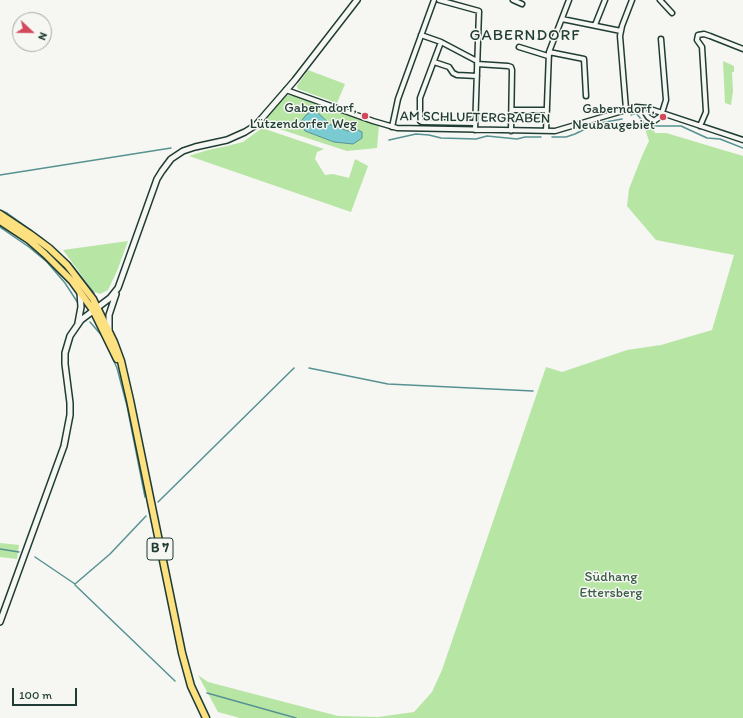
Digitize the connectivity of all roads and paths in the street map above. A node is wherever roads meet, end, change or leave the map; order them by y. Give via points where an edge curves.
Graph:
1 (358, 0) edge
2 (434, 0) edge
3 (438, 0) edge
4 (513, 0) edge
5 (569, 0) edge
6 (605, 0) edge
7 (632, 0) edge
8 (660, 0) edge
9 (522, 4) dead end
10 (672, 13) dead end
11 (562, 19) junction
12 (595, 25) junction
13 (621, 31) junction
14 (421, 35) junction
15 (661, 40) dead end
16 (440, 42) junction
17 (519, 47) dead end
18 (743, 49) edge
19 (549, 54) junction
20 (434, 62) junction
21 (477, 63) junction
22 (477, 76) junction
23 (286, 90) junction
24 (586, 96) dead end
25 (642, 108) junction
26 (626, 109) junction
27 (512, 110) junction
28 (547, 110) junction
29 (662, 114) junction
30 (476, 123) junction
31 (700, 126) junction
32 (392, 127) junction
33 (475, 130) junction
34 (511, 131) junction
35 (546, 131) junction
36 (743, 140) edge
37 (0, 214) edge
38 (0, 221) edge
39 (79, 291) junction
40 (116, 292) junction
41 (95, 309) junction
42 (78, 324) junction
43 (109, 330) junction
44 (125, 377) junction
45 (0, 622) edge
46 (206, 718) edge

1 - 23 street
2 - 14 street
3 - 21 street via 479,11
4 - 9 street
5 - 11 street
6 - 12 street
7 - 13 street
8 - 10 street
11 - 12 street
11 - 19 street
12 - 13 street
13 - 26 street
14 - 16 street
14 - 32 street via 398,99
15 - 29 street via 666,100
16 - 20 street
16 - 21 street
17 - 19 street
18 - 31 street via 710,36 698,35 697,40 702,47 706,112
19 - 24 street via 584,59
19 - 28 street
20 - 22 street via 449,66 452,73 457,75
20 - 30 street via 420,98 420,121
21 - 22 street
21 - 27 street via 511,67
22 - 30 street
23 - 32 street, AM SCHLUFTERGRABEN
23 - 40 street via 256,125 245,132 227,140 183,151 166,164
25 - 26 street, AM SCHLUFTERGRABEN
25 - 29 street, AM SCHLUFTERGRABEN
25 - 29 street, AM SCHLUFTERGRABEN via 648,118 654,121
26 - 35 street, AM SCHLUFTERGRABEN via 562,129
27 - 28 street
27 - 34 street
28 - 35 street
29 - 31 street, AM SCHLUFTERGRABEN
30 - 33 street
31 - 36 street, AM SCHLUFTERGRABEN
32 - 33 street, AM SCHLUFTERGRABEN
33 - 34 street, AM SCHLUFTERGRABEN
34 - 35 street, AM SCHLUFTERGRABEN
37 - 41 main road, B 7 via 30,234 62,261 86,288
38 - 39 main road, B 7 via 45,254
39 - 41 main road, B 7
39 - 42 street via 81,307
40 - 41 street
40 - 43 street via 108,315
41 - 42 street
41 - 43 main road, B 7
41 - 44 main road, B 7
42 - 45 street via 70,336 66,353 70,403 64,446
43 - 44 main road, B 7
44 - 46 main road, B 7 via 182,653 191,686

